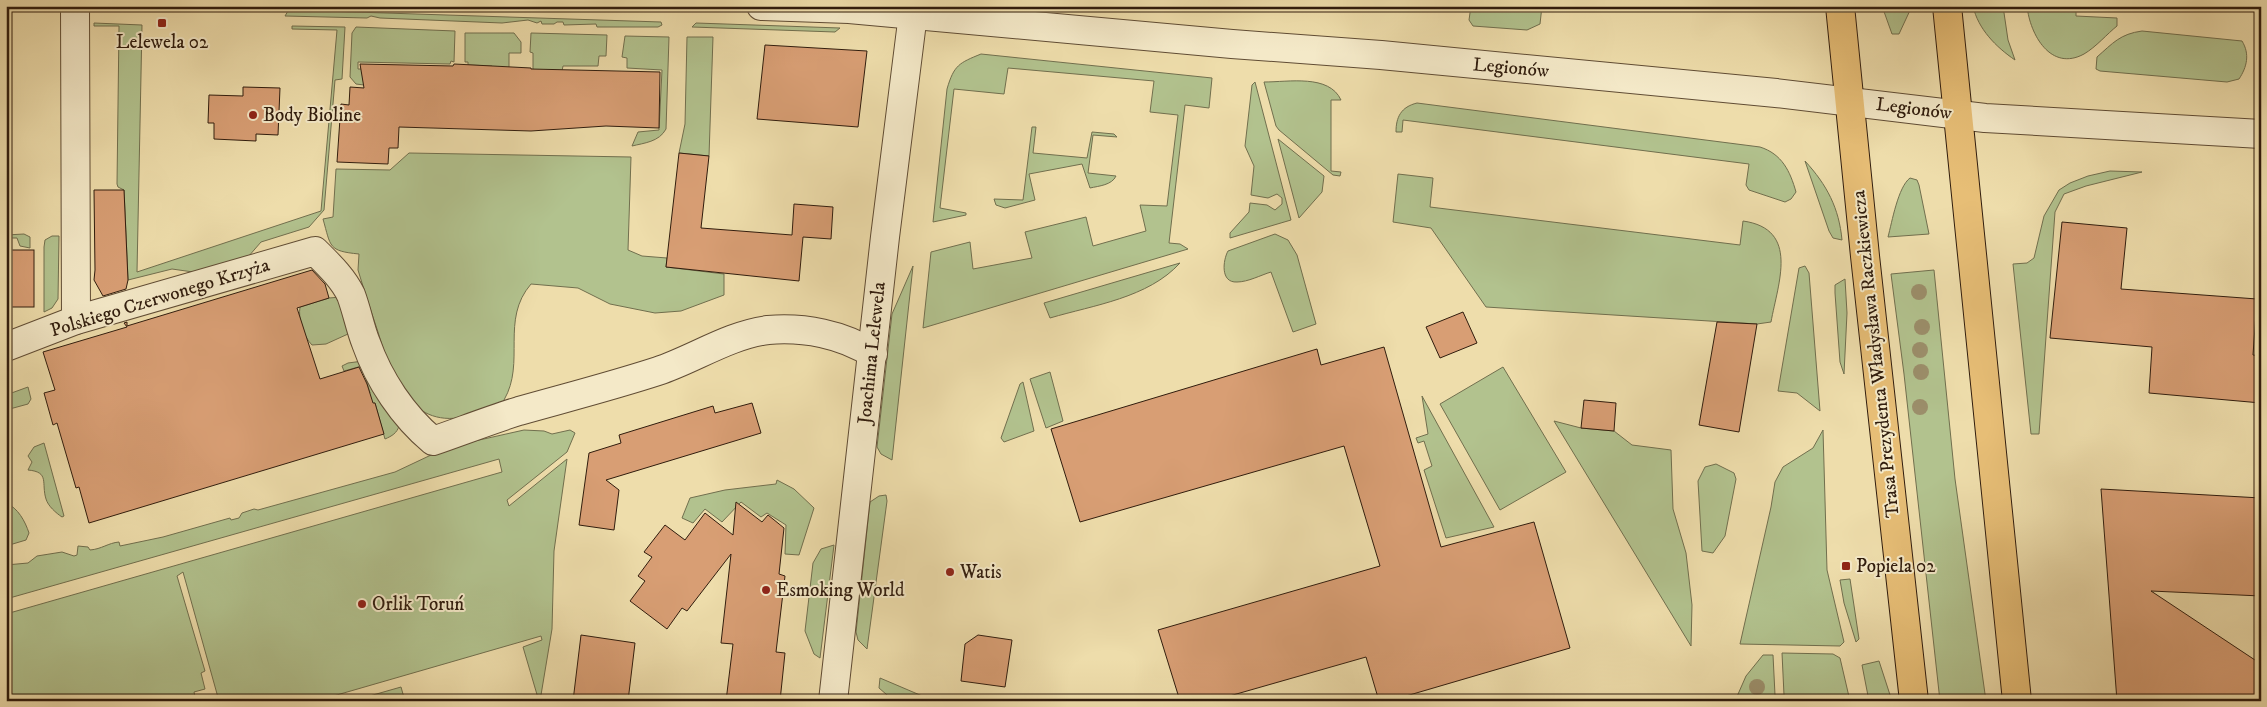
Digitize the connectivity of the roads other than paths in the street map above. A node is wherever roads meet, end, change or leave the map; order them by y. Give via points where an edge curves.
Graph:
1 (75, 6) edge
2 (761, 6) edge
3 (1840, 6) edge
4 (1947, 6) edge
5 (914, 10) edge
6 (1849, 101) junction
7 (1958, 115) junction
8 (2261, 134) edge
9 (76, 320) junction
10 (6, 347) edge
11 (873, 354) junction
12 (833, 701) edge
13 (1914, 701) edge
14 (2017, 701) edge

1 - 9 street
2 - 5 street, Legionów
3 - 6 main road, Trasa Prezydenta Władysława Raczkiewicza
4 - 7 main road
5 - 6 street, Legionów via 1232,44 1381,55
5 - 11 street, Joachima Lelewela via 884,237
6 - 7 street, Legionów
6 - 13 main road, Trasa Prezydenta Władysława Raczkiewicza
7 - 8 street, Legionów
7 - 14 main road
9 - 10 street, Polskiego Czerwonego Krzyża
9 - 11 street, Polskiego Czerwonego Krzyża via 314,250 336,272 350,295 378,372 408,416 433,441 517,412 659,371 744,335 790,329 818,332 858,344
11 - 12 street, Joachima Lelewela

